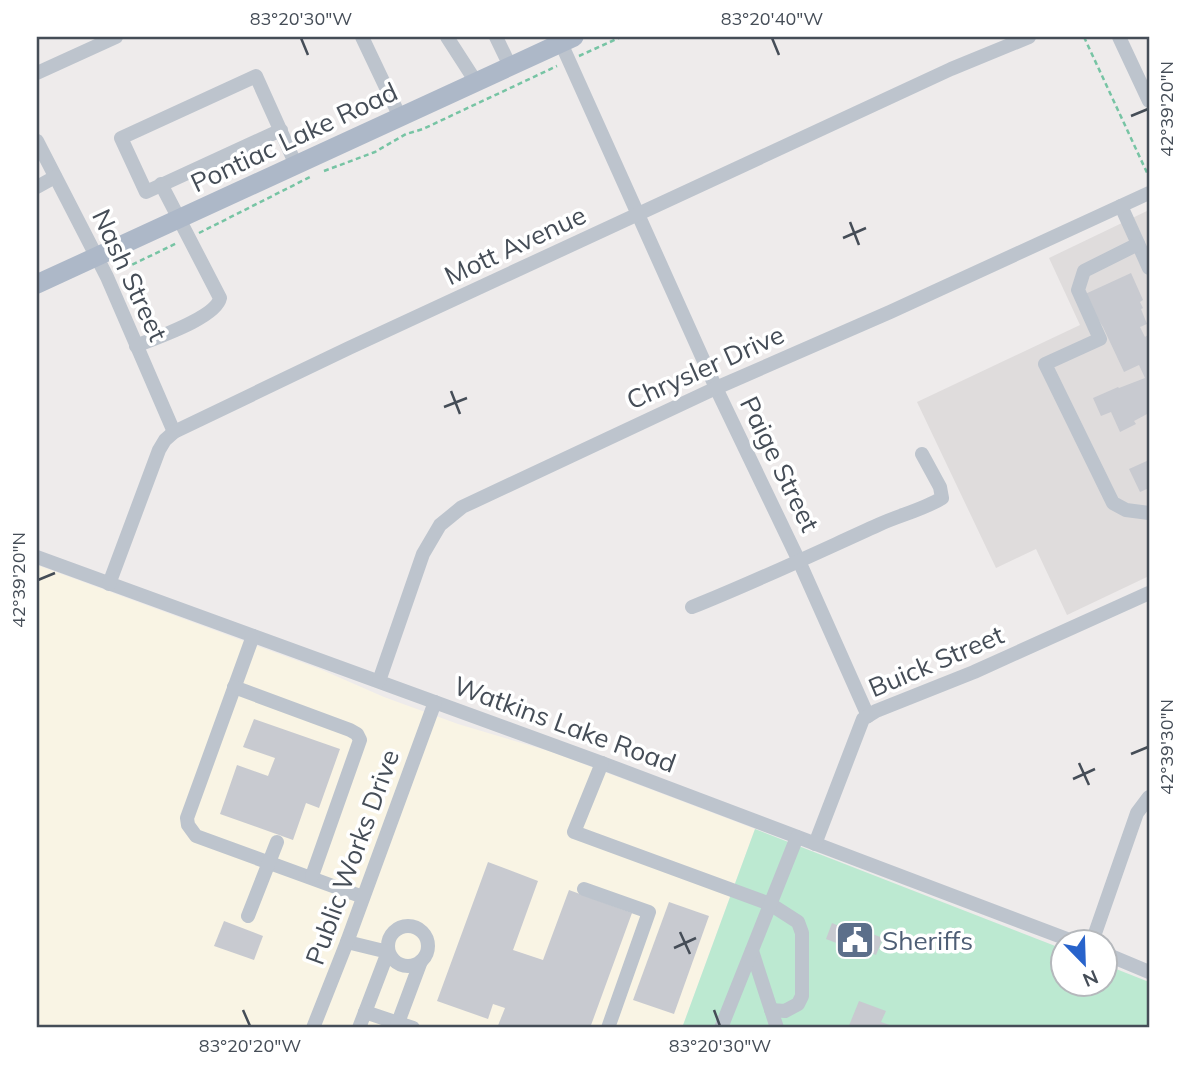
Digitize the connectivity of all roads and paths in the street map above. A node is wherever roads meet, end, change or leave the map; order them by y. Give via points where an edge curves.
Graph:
1 (116, 37) edge
2 (379, 37) edge
3 (447, 37) edge
4 (496, 37) edge
5 (621, 37) edge
6 (1029, 37) edge
7 (1084, 37) edge
8 (1119, 37) edge
9 (567, 40) edge
10 (364, 41) edge
11 (577, 57) dead end
12 (562, 64) dead end
13 (510, 66) junction
14 (37, 74) edge
15 (476, 82) junction
16 (1149, 101) edge
17 (400, 117) junction
18 (281, 130) junction
19 (37, 141) edge
20 (296, 164) junction
21 (55, 177) junction
22 (1149, 177) edge
23 (162, 184) junction
24 (37, 187) edge
25 (1149, 193) edge
26 (1121, 206) junction
27 (638, 215) junction
28 (178, 219) junction
29 (190, 238) junction
30 (1139, 244) junction
31 (96, 257) junction
32 (1149, 268) edge
33 (112, 274) dead end
34 (37, 284) edge
35 (136, 346) junction
36 (716, 388) junction
37 (174, 432) junction
38 (922, 454) dead end
39 (1149, 513) edge
40 (37, 557) edge
41 (799, 561) junction
42 (109, 584) junction
43 (1149, 593) edge
44 (692, 607) dead end
45 (253, 636) junction
46 (379, 681) junction
47 (234, 687) junction
48 (435, 702) junction
49 (868, 716) junction
50 (602, 763) junction
51 (1149, 797) edge
52 (797, 837) junction
53 (277, 842) dead end
54 (815, 844) junction
55 (269, 862) junction
56 (312, 876) junction
57 (584, 889) dead end
58 (363, 897) junction
59 (770, 904) junction
60 (248, 916) dead end
61 (1097, 928) edge
62 (1050, 934) edge
63 (347, 942) junction
64 (751, 951) junction
65 (388, 952) junction
66 (1120, 960) edge
67 (421, 961) junction
68 (1149, 972) edge
69 (771, 1010) junction
70 (365, 1012) junction
71 (397, 1026) edge
72 (313, 1028) edge
73 (359, 1028) edge
74 (413, 1028) edge
75 (608, 1028) edge
76 (721, 1028) edge
77 (777, 1028) edge

1 - 14 street
2 - 10 street
3 - 15 street
4 - 13 street
5 - 11 path
6 - 27 street, Mott Avenue
7 - 22 path
8 - 16 street
9 - 13 main road, Pontiac Lake Road
9 - 27 street, Paige Street
10 - 17 street
12 - 29 path via 375,152 319,173
13 - 15 main road, Pontiac Lake Road
15 - 17 main road, Pontiac Lake Road
17 - 20 main road, Pontiac Lake Road
18 - 20 street
18 - 23 street
18 - 23 street via 256,76 121,138 146,192
19 - 21 street, Nash Street
20 - 28 main road, Pontiac Lake Road
21 - 24 street
21 - 31 street, Nash Street
23 - 28 street
25 - 26 street, Chrysler Drive
26 - 30 street
26 - 36 street, Chrysler Drive
27 - 36 street, Paige Street
27 - 37 street, Mott Avenue
28 - 29 street
28 - 31 main road, Pontiac Lake Road
29 - 33 path
29 - 35 street via 216,287 219,303 207,314
30 - 32 street
30 - 39 street via 1084,271 1078,290 1100,339 1045,364 1113,503
31 - 34 main road, Pontiac Lake Road
31 - 35 street, Nash Street
35 - 37 street, Nash Street
36 - 41 street, Paige Street
36 - 46 street, Chrysler Drive via 474,501 440,525 423,554
37 - 42 street via 159,450
38 - 41 street via 942,498
40 - 42 street, Watkins Lake Road
41 - 44 street
41 - 49 street, Paige Street
42 - 45 street, Watkins Lake Road
43 - 49 street, Buick Street
45 - 46 street, Watkins Lake Road
45 - 47 street
46 - 48 street, Watkins Lake Road
47 - 55 street via 188,825 197,836
47 - 56 street via 350,730 360,740
48 - 50 street, Watkins Lake Road
48 - 58 street, Public Works Drive
49 - 54 street, Buick Street via 855,738
50 - 52 street, Watkins Lake Road
50 - 59 street via 574,832
51 - 61 street via 1137,813
52 - 54 street, Watkins Lake Road
52 - 59 street
53 - 55 street
54 - 62 street, Watkins Lake Road
55 - 56 street
55 - 60 street
56 - 58 street
57 - 75 street via 649,912
58 - 63 street, Public Works Drive
59 - 64 street
59 - 69 street via 798,922 803,933 802,996 785,1011
63 - 65 street
63 - 72 street, Public Works Drive
64 - 69 street
64 - 76 street
65 - 67 street via 402,966
65 - 67 street via 389,939 397,929 410,926 426,936 426,956
65 - 70 street
66 - 68 street
67 - 71 street
69 - 77 street
70 - 71 street
70 - 73 street
71 - 74 street

